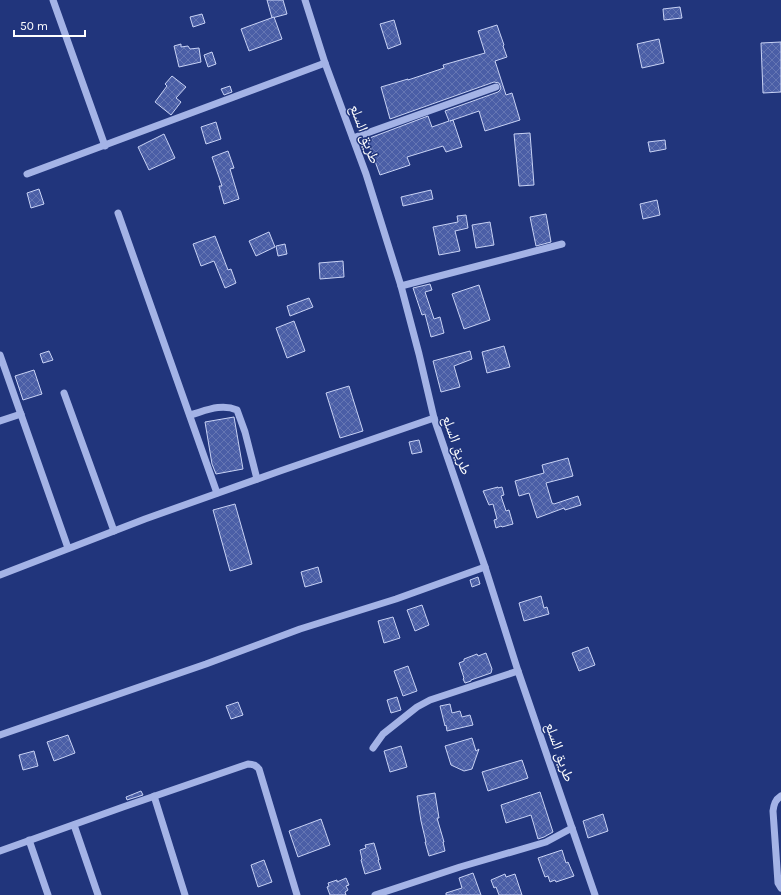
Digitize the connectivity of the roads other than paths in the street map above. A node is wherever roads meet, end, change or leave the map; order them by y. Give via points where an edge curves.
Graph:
1 (53, 0) edge
2 (305, 0) edge
3 (325, 63) junction
4 (496, 87) dead end
5 (353, 138) junction
6 (105, 146) junction
7 (27, 174) dead end
8 (118, 213) dead end
9 (562, 244) dead end
10 (401, 286) junction
11 (0, 355) edge
12 (4, 376) edge
13 (64, 393) dead end
14 (21, 414) junction
15 (190, 415) junction
16 (434, 418) junction
17 (0, 421) edge
18 (257, 479) junction
19 (217, 493) junction
20 (114, 531) junction
21 (68, 548) junction
22 (485, 567) junction
23 (0, 575) edge
24 (518, 671) junction
25 (0, 735) edge
26 (373, 748) dead end
27 (154, 796) junction
28 (781, 796) edge
29 (74, 825) junction
30 (572, 828) junction
31 (29, 840) junction
32 (0, 851) edge
33 (781, 888) edge
34 (48, 895) edge
35 (98, 895) edge
36 (185, 895) edge
37 (297, 895) edge
38 (375, 895) edge
39 (595, 895) edge

1 - 6 street
2 - 3 street, طريق السلع
3 - 5 street, طريق السلع
3 - 6 street
4 - 5 street
5 - 10 street, طريق السلع
6 - 7 street
8 - 15 street
9 - 10 street
10 - 16 street, طريق السلع
11 - 12 street
12 - 14 street
13 - 20 street
14 - 17 street
14 - 21 street
15 - 18 street via 226,406 237,410
15 - 19 street
16 - 18 street
16 - 22 street, طريق السلع
18 - 19 street
19 - 20 street
20 - 21 street
21 - 23 street
22 - 24 street, طريق السلع
22 - 25 street
24 - 26 street via 430,700 383,734
24 - 30 street, طريق السلع
27 - 29 street
27 - 36 street
27 - 37 street via 248,764 256,765
28 - 33 street via 776,800 773,811 778,882
29 - 31 street
29 - 35 street
30 - 38 street via 546,842
30 - 39 street, طريق السلع
31 - 32 street
31 - 34 street

